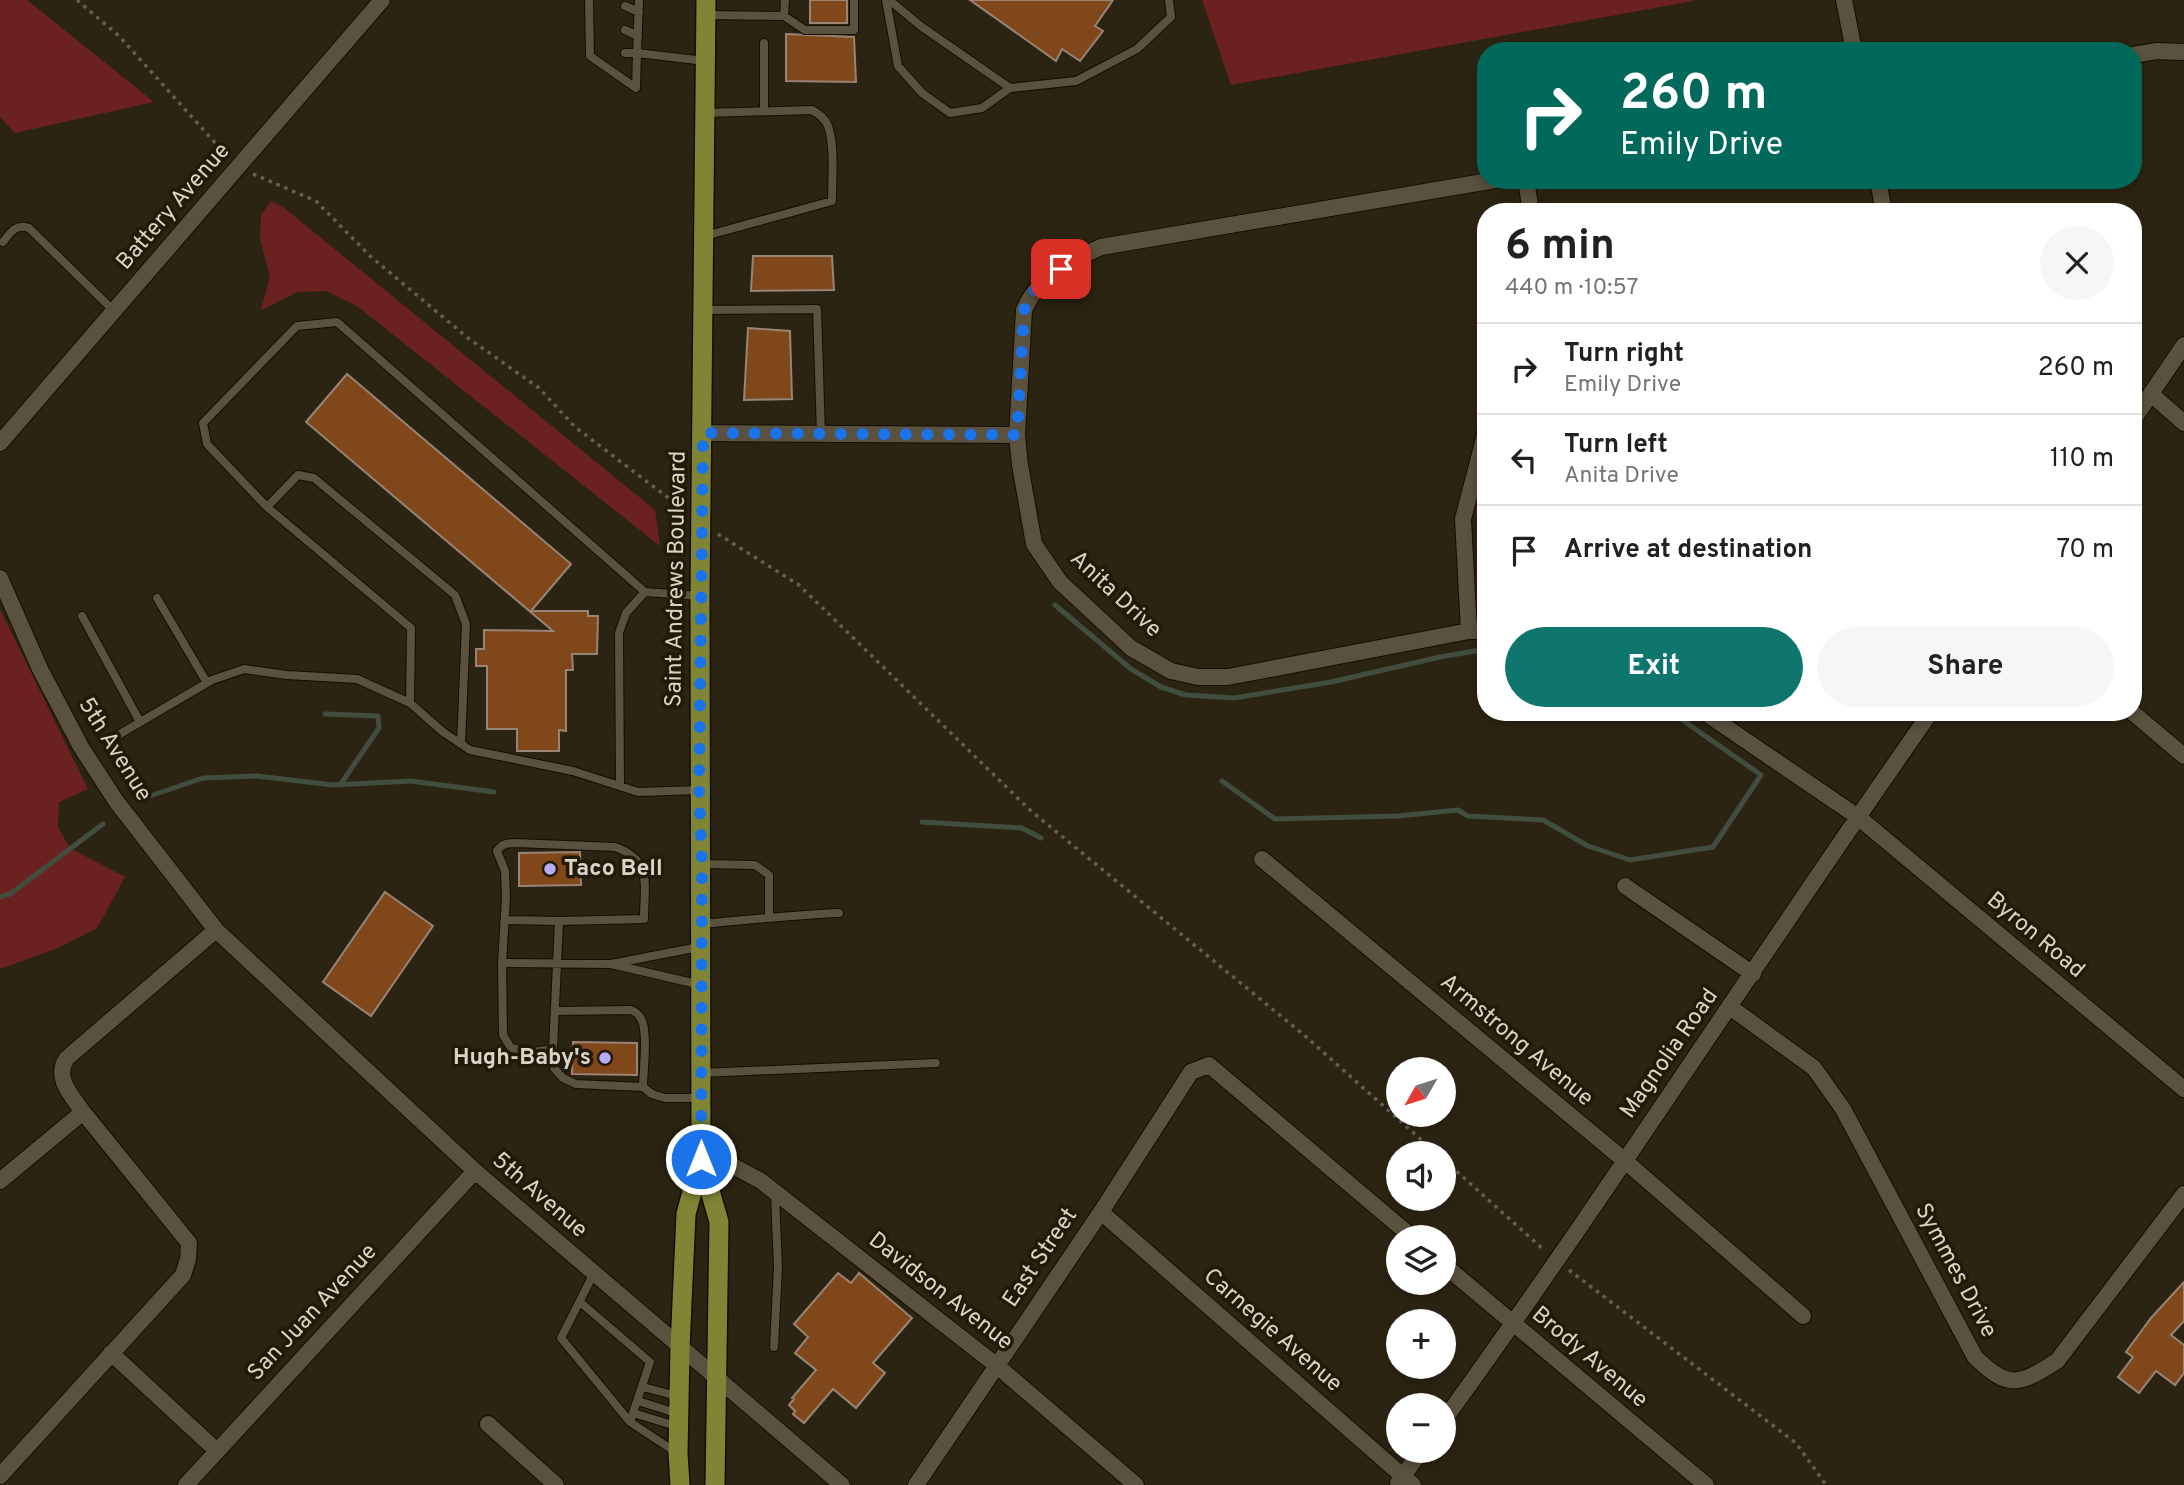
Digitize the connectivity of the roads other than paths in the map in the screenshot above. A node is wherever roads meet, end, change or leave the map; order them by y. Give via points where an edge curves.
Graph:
1 (382, 0) edge
2 (589, 0) edge
3 (639, 0) edge
4 (785, 0) edge
5 (854, 0) edge
6 (888, 0) edge
7 (1169, 0) edge
8 (1844, 0) edge
9 (625, 6) dead end
10 (706, 7) edge
11 (639, 12) junction
12 (784, 16) junction
13 (625, 30) dead end
14 (638, 36) junction
15 (1852, 42) edge
16 (764, 43) dead end
17 (637, 52) junction
18 (2184, 52) edge
19 (625, 54) dead end
20 (2142, 54) edge
21 (705, 61) junction
22 (1010, 88) junction
23 (764, 111) junction
24 (706, 113) junction
25 (1477, 183) edge
26 (705, 236) junction
27 (3, 242) dead end
28 (703, 310) junction
29 (114, 311) junction
30 (2184, 345) edge
31 (2151, 394) junction
32 (2142, 407) edge
33 (2184, 423) edge
34 (703, 433) junction
35 (821, 434) junction
36 (1017, 435) junction
37 (0, 443) edge
38 (1477, 465) edge
39 (267, 507) junction
40 (0, 578) edge
41 (645, 592) junction
42 (700, 596) junction
43 (157, 598) dead end
44 (82, 616) dead end
45 (1469, 631) junction
46 (1477, 631) edge
47 (207, 684) junction
48 (410, 703) junction
49 (2142, 720) edge
50 (1717, 721) edge
51 (1925, 721) edge
52 (139, 722) junction
53 (113, 738) dead end
54 (461, 744) junction
55 (2184, 756) edge
56 (620, 786) junction
57 (699, 790) junction
58 (1858, 817) junction
59 (1262, 859) dead end
60 (702, 864) junction
61 (1625, 886) dead end
62 (839, 913) dead end
63 (769, 916) junction
64 (505, 920) junction
65 (559, 921) junction
66 (701, 924) junction
67 (216, 930) junction
68 (701, 947) junction
69 (502, 963) junction
70 (611, 964) junction
71 (558, 965) junction
72 (1753, 974) junction
73 (701, 985) junction
74 (1730, 1007) junction
75 (556, 1011) junction
76 (553, 1049) junction
77 (936, 1063) dead end
78 (701, 1073) junction
79 (643, 1087) junction
80 (2184, 1089) edge
81 (701, 1098) junction
82 (83, 1112) junction
83 (701, 1159) junction
84 (1624, 1160) junction
85 (475, 1171) junction
86 (0, 1181) edge
87 (775, 1192) junction
88 (2184, 1194) edge
89 (1101, 1212) junction
90 (1398, 1225) edge
91 (594, 1273) junction
92 (1456, 1275) edge
93 (580, 1302) junction
94 (1803, 1316) dead end
95 (1513, 1324) junction
96 (774, 1347) dead end
97 (680, 1348) junction
98 (111, 1353) junction
99 (996, 1365) junction
100 (715, 1377) junction
101 (643, 1387) junction
102 (638, 1401) junction
103 (1456, 1403) edge
104 (680, 1413) junction
105 (632, 1418) junction
106 (488, 1424) dead end
107 (217, 1451) junction
108 (678, 1453) junction
109 (1414, 1463) edge
110 (0, 1476) edge
111 (1404, 1482) edge
112 (186, 1485) edge
113 (556, 1485) edge
114 (680, 1485) edge
115 (715, 1485) edge
116 (842, 1485) edge
117 (916, 1485) edge
118 (1136, 1485) edge
119 (1706, 1485) edge

1 - 29 street, Battery Avenue
2 - 17 lane via 593,13 590,56 636,88
3 - 11 lane
4 - 12 lane
5 - 12 lane via 854,30 805,30
6 - 22 lane
6 - 22 lane via 898,66 922,93 950,113 982,108
7 - 22 lane via 1171,16 1137,49 1076,81
8 - 15 street
9 - 11 lane
10 - 12 lane
10 - 21 main road, Saint Andrews Boulevard
11 - 14 lane
13 - 14 lane
14 - 17 lane
16 - 23 lane
17 - 19 lane
17 - 21 lane
18 - 20 street
21 - 24 main road, Saint Andrews Boulevard
23 - 24 lane
23 - 26 lane via 812,110 822,116 831,142 832,201
24 - 26 main road, Saint Andrews Boulevard
25 - 36 street, Anita Drive via 1101,247 1078,258 1031,293 1024,310
26 - 28 main road, Saint Andrews Boulevard
27 - 29 lane via 15,228 29,228
28 - 34 main road, Saint Andrews Boulevard
28 - 35 lane via 817,309
29 - 37 street, Battery Avenue
30 - 31 street
31 - 32 street
31 - 33 street
34 - 35 street
34 - 42 main road, Saint Andrews Boulevard
35 - 36 street
36 - 45 street, Anita Drive via 1034,544 1060,582 1121,639 1171,671 1227,677
38 - 45 street via 1463,519
39 - 41 lane via 207,443 203,423 297,326 337,322
39 - 48 lane via 411,628
39 - 54 lane via 298,475 314,478 455,595 466,624
40 - 67 street, 5th Avenue via 81,747 116,801
41 - 42 lane
41 - 56 lane via 626,613 619,633
42 - 57 main road, Saint Andrews Boulevard
43 - 47 lane
44 - 52 lane
45 - 46 street, Anita Drive
47 - 48 lane via 244,669 357,680
47 - 52 lane
48 - 54 lane
49 - 55 street
50 - 58 street
51 - 58 street, Magnolia Road
52 - 53 lane
54 - 56 lane via 470,750 573,771
56 - 57 lane via 638,792
57 - 60 main road, Saint Andrews Boulevard
58 - 72 street, Magnolia Road
58 - 80 street, Byron Road
59 - 84 street, Armstrong Avenue
60 - 63 lane via 755,865 768,875
60 - 66 main road, Saint Andrews Boulevard
61 - 72 street
62 - 63 lane
63 - 66 lane
64 - 65 lane
64 - 65 lane via 500,846 615,847 638,859 644,869 644,919
64 - 69 lane
65 - 71 lane
66 - 68 main road, Saint Andrews Boulevard
67 - 82 street via 67,1058 62,1074
67 - 85 street, 5th Avenue
68 - 70 lane
68 - 73 main road, Saint Andrews Boulevard
69 - 71 lane
69 - 76 lane via 503,1035 511,1048 521,1051
70 - 71 lane
70 - 73 lane
71 - 75 lane
72 - 74 street, Magnolia Road
73 - 78 main road, Saint Andrews Boulevard
74 - 84 street, Magnolia Road
74 - 88 street, Symmes Drive via 1814,1068 1843,1109 1975,1357 2002,1378 2012,1382 2031,1378 2057,1361
75 - 76 lane
75 - 79 lane via 631,1010 639,1014 644,1032
76 - 79 lane via 554,1068 576,1084
77 - 78 lane
78 - 81 main road, Saint Andrews Boulevard
79 - 81 lane via 665,1098
81 - 83 main road, Saint Andrews Boulevard
82 - 86 street
82 - 98 street via 189,1243 183,1275
83 - 87 street, Davidson Avenue via 735,1167
83 - 97 main road, Saint Andrews Boulevard via 686,1214
83 - 100 main road, Saint Andrews Boulevard via 719,1222
84 - 94 street, Armstrong Avenue
84 - 95 street, Magnolia Road
85 - 91 street, 5th Avenue
85 - 107 street, San Juan Avenue
87 - 96 lane
87 - 99 street, Davidson Avenue
89 - 90 street, East Street via 1191,1072 1209,1065
89 - 99 street, East Street
89 - 111 street, Carnegie Avenue
91 - 93 lane
91 - 97 street, 5th Avenue
92 - 95 street, Brody Avenue
93 - 101 lane via 650,1362
93 - 105 lane via 561,1338
95 - 103 street, Magnolia Road
95 - 119 street, Brody Avenue
97 - 100 street, 5th Avenue
97 - 104 main road, Saint Andrews Boulevard
98 - 107 street
98 - 110 street
99 - 117 street, East Street
99 - 118 street, Davidson Avenue
100 - 115 main road, Saint Andrews Boulevard
100 - 116 street, 5th Avenue
101 - 102 lane
101 - 104 lane
102 - 104 lane
102 - 105 lane
104 - 105 lane
104 - 108 main road, Saint Andrews Boulevard
105 - 108 lane
106 - 113 street
107 - 112 street, San Juan Avenue
108 - 114 main road, Saint Andrews Boulevard
109 - 111 street

